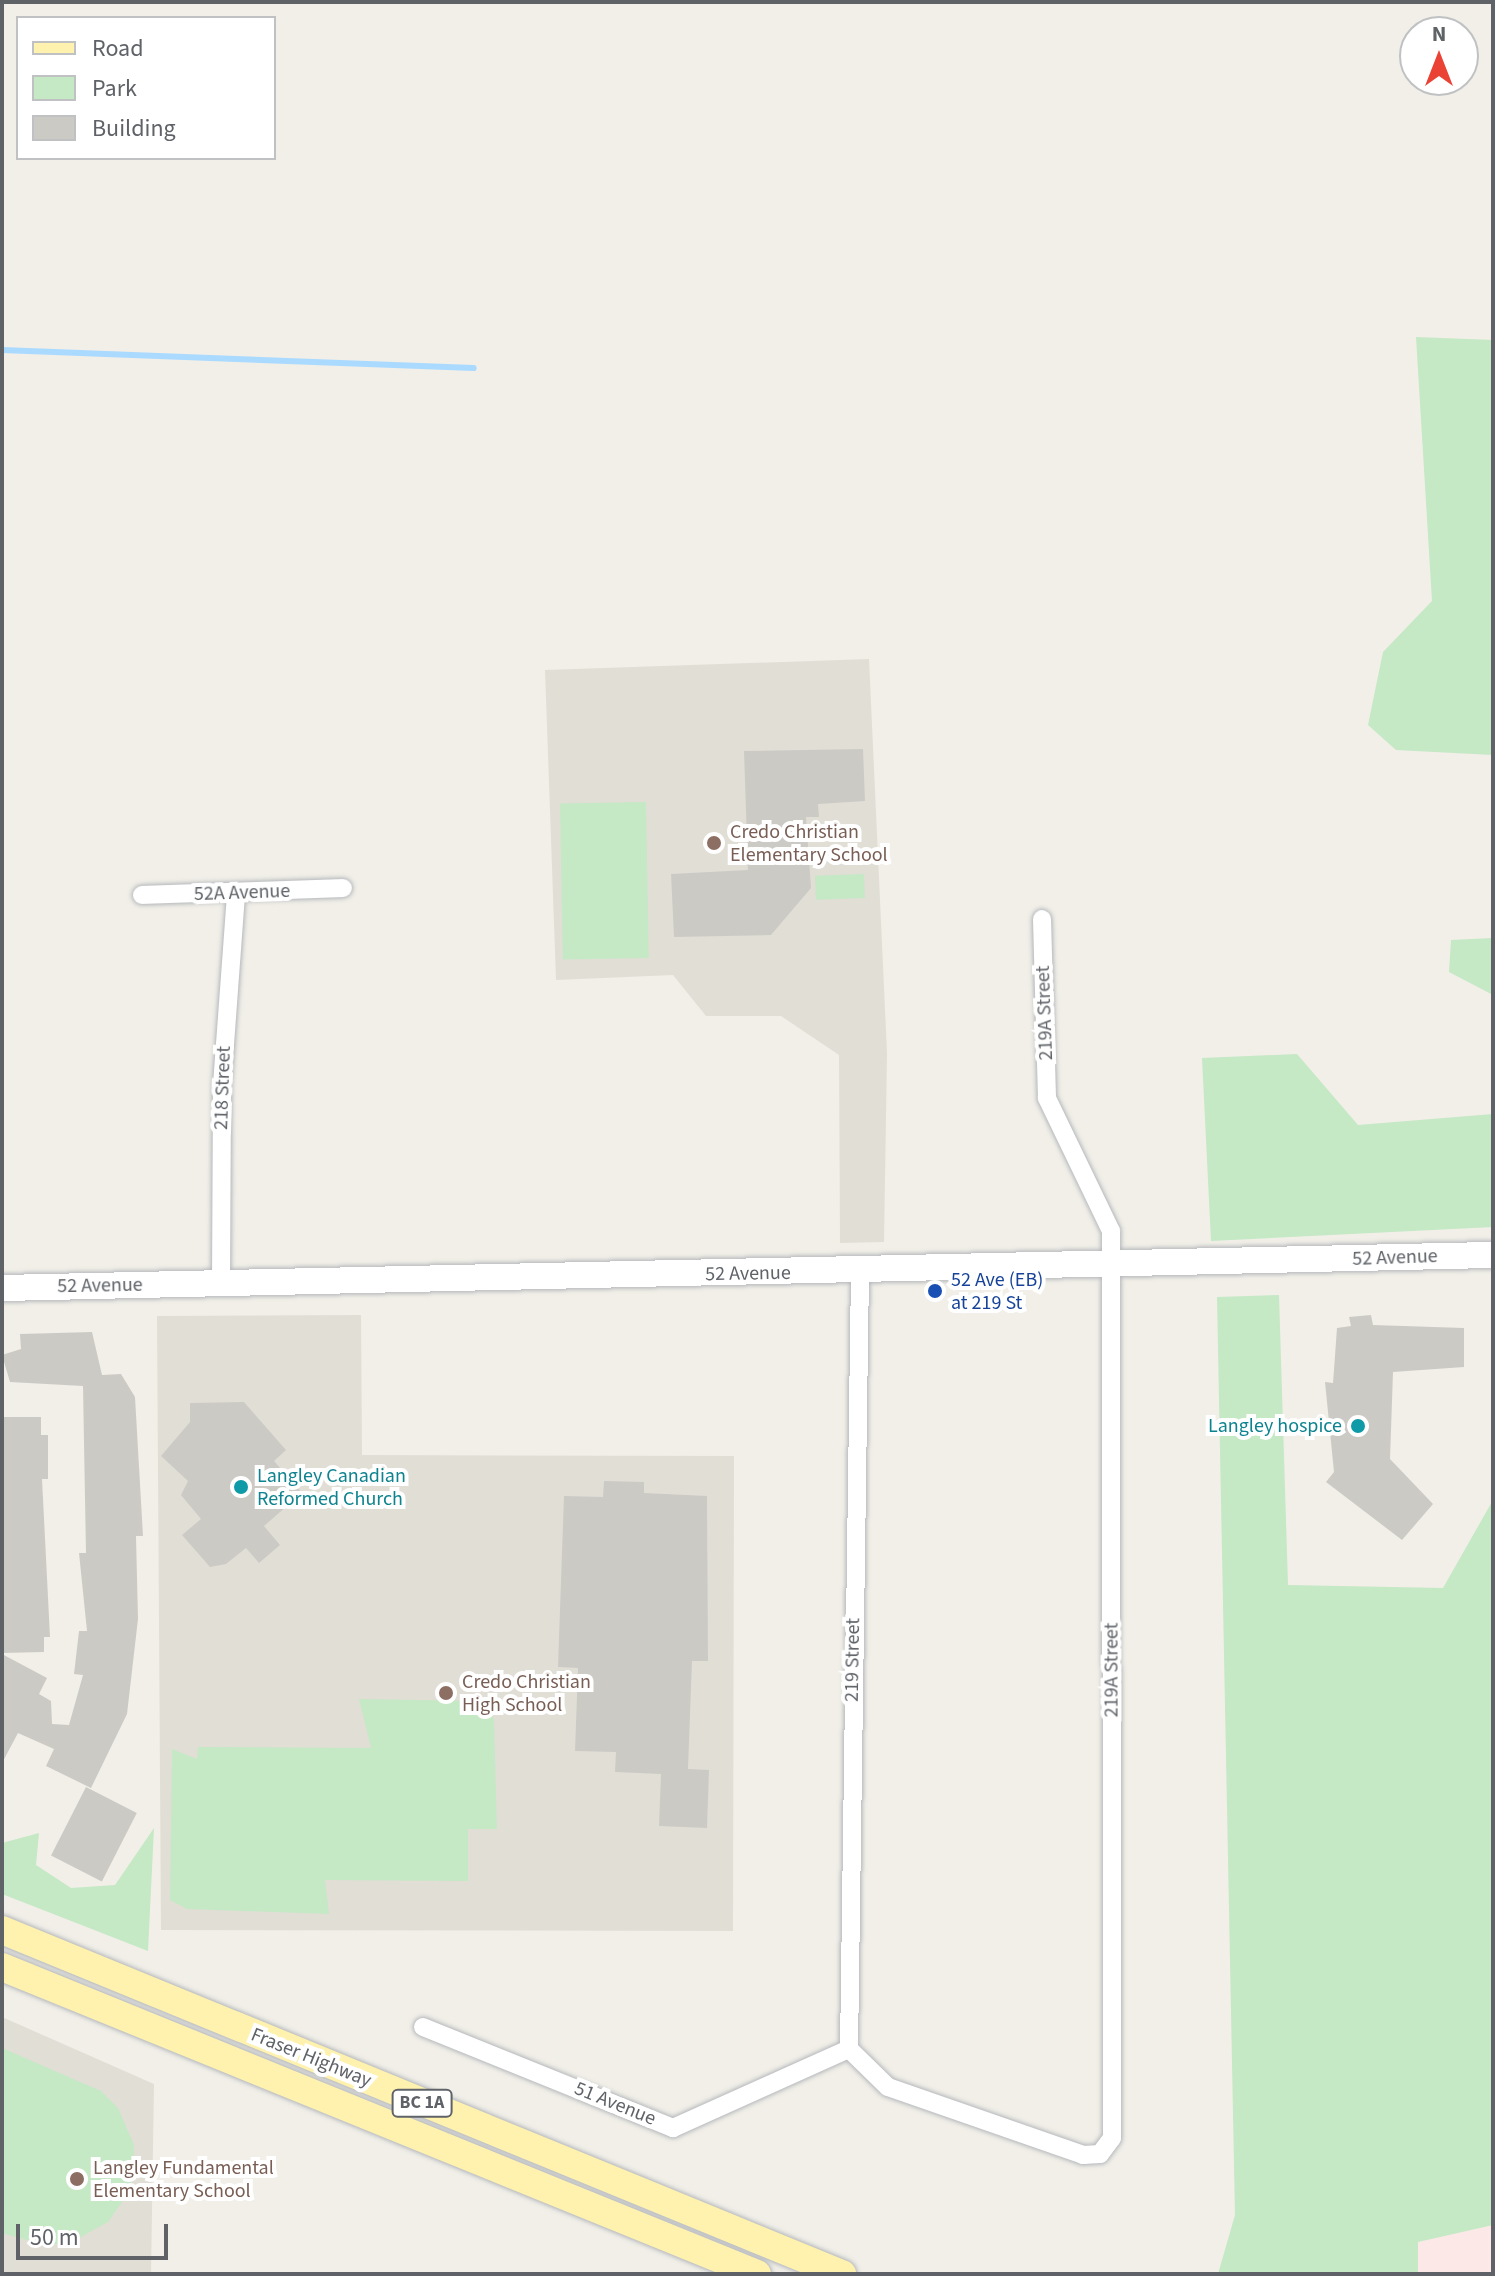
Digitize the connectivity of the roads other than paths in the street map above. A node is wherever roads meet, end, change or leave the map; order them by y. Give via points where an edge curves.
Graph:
1 (343, 888) dead end
2 (236, 894) junction
3 (142, 895) dead end
4 (1042, 919) dead end
5 (1493, 1255) edge
6 (1112, 1265) junction
7 (860, 1272) junction
8 (221, 1283) junction
9 (2, 1288) edge
10 (2, 1930) edge
11 (2, 1967) edge
12 (423, 2027) dead end
13 (849, 2049) junction
14 (757, 2274) edge
15 (842, 2274) edge

1 - 2 street, 52A Avenue
2 - 3 street, 52A Avenue
2 - 8 street, 218 Street via 222,1085
4 - 6 street, 219A Street via 1047,1098 1059,1133 1105,1211
5 - 6 street, 52 Avenue
6 - 7 street, 52 Avenue
6 - 13 street, 219A Street via 1112,2138 1100,2154 1083,2155 888,2087
7 - 8 street, 52 Avenue
7 - 13 street, 219 Street
8 - 9 street, 52 Avenue
10 - 15 main road, Fraser Highway / BC 1A
11 - 14 main road, Fraser Highway / BC 1A
12 - 13 street, 51 Avenue via 673,2128

